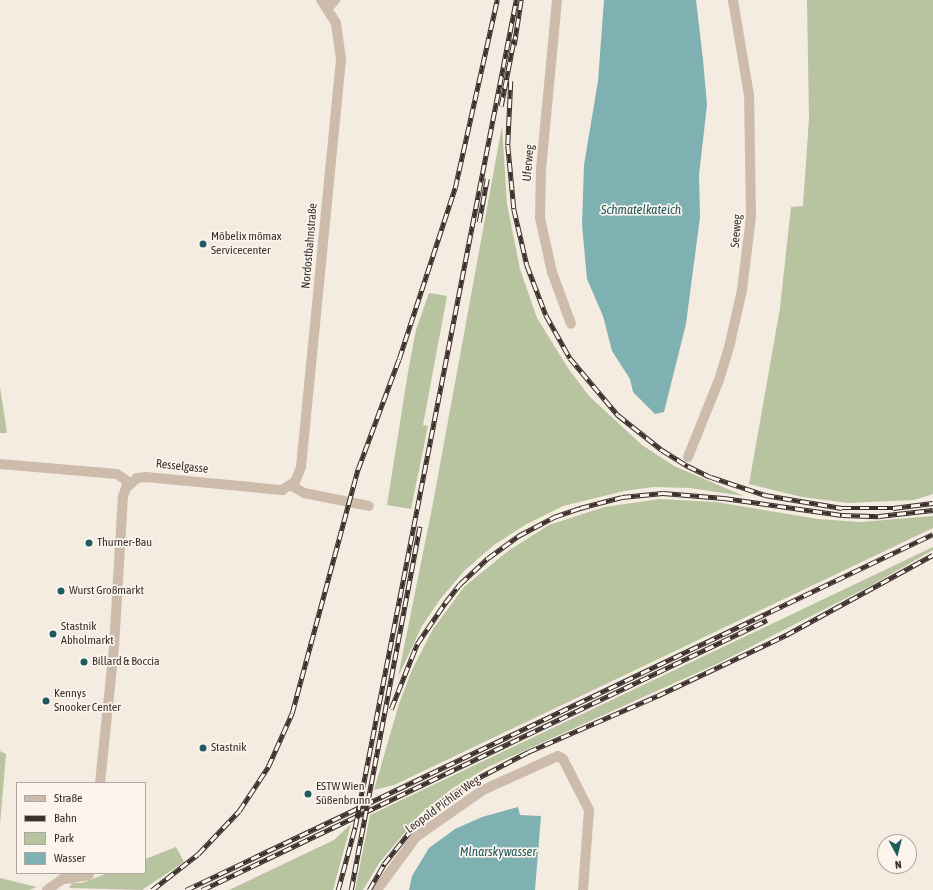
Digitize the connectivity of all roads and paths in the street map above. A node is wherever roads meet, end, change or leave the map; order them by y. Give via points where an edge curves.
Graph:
1 (321, 0) edge
2 (334, 0) edge
3 (557, 0) edge
4 (733, 0) edge
5 (328, 8) junction
6 (571, 324) dead end
7 (688, 457) dead end
8 (0, 464) edge
9 (130, 483) junction
10 (292, 486) junction
11 (369, 506) dead end
12 (100, 782) edge
13 (89, 875) dead end
14 (69, 876) edge
15 (47, 890) edge
16 (377, 890) edge
17 (583, 890) edge

1 - 5 street, Nordostbahnstraße
2 - 5 street
3 - 6 street, Uferweg via 540,218 552,272
4 - 7 street, Seeweg via 749,96 752,217 742,290 730,343 715,392
5 - 10 street, Nordostbahnstraße via 339,36 340,78 301,467
8 - 9 street via 117,474
9 - 10 street, Resselgasse via 146,476 272,490
9 - 12 street via 123,496 114,647
10 - 11 street via 304,493
13 - 14 street
14 - 15 street
16 - 17 street, Leopold Pichler Weg via 416,837 483,790 558,756 563,759 589,810

